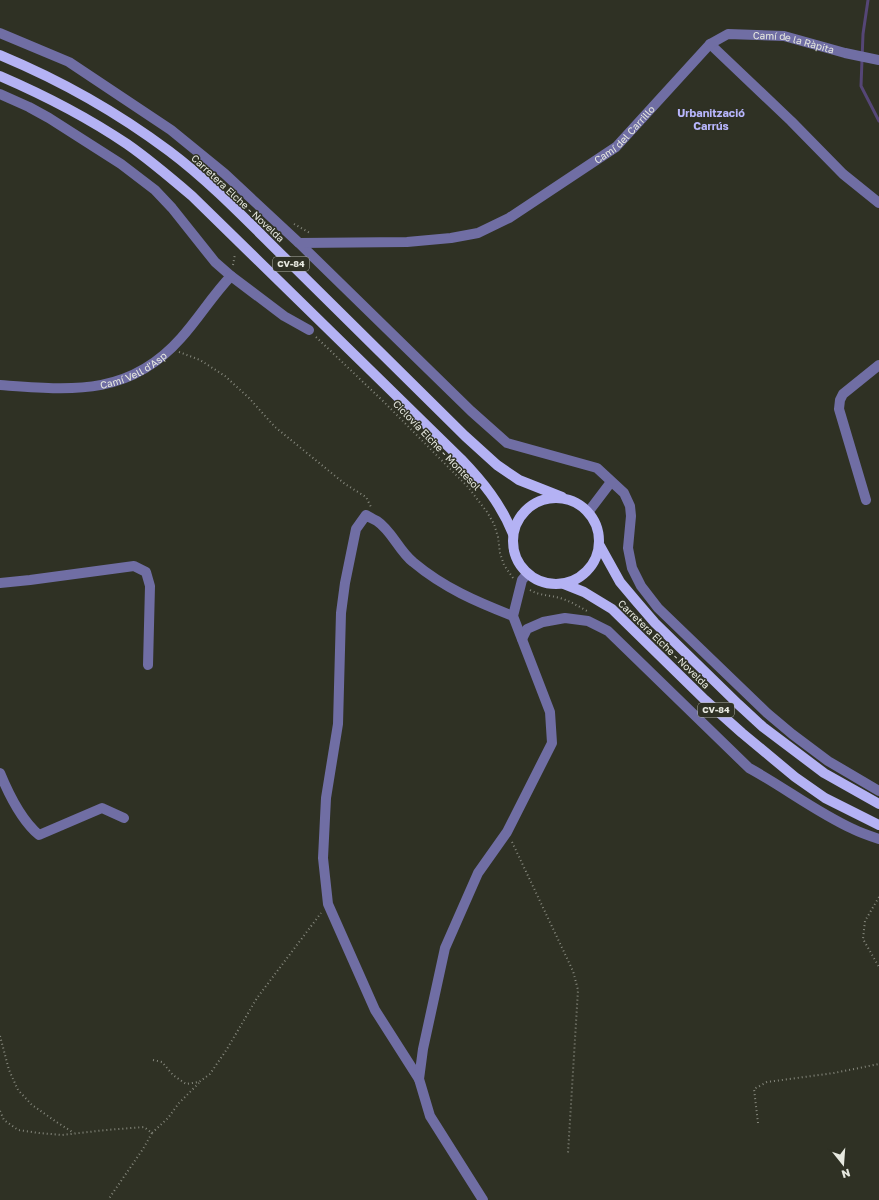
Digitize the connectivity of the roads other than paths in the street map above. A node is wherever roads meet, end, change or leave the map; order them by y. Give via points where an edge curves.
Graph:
1 (0, 33) edge
2 (710, 44) junction
3 (0, 55) edge
4 (879, 60) edge
5 (0, 76) edge
6 (0, 94) edge
7 (879, 203) edge
8 (299, 244) junction
9 (230, 276) junction
10 (309, 330) road end
11 (879, 365) edge
12 (0, 385) edge
13 (611, 482) junction
14 (562, 497) junction
15 (866, 500) dead end
16 (589, 511) junction
17 (513, 534) junction
18 (600, 546) junction
19 (527, 574) junction
20 (0, 583) edge
21 (564, 584) junction
22 (513, 616) junction
23 (522, 639) junction
24 (148, 665) dead end
25 (0, 773) edge
26 (879, 791) edge
27 (879, 804) edge
28 (124, 818) dead end
29 (879, 825) edge
30 (879, 839) edge
31 (419, 1079) junction
32 (483, 1200) edge

1 - 8 street via 69,62 171,130 226,174
2 - 4 street, Camí de la Ràpita via 728,34 784,36
2 - 7 street via 792,121 843,174
2 - 8 street, Camí del Carrillo via 616,147 508,218 478,233 407,242
3 - 14 main road, Carretera Elche - Novelda / CV-84 via 90,98 169,151 232,206 497,465 519,480
5 - 17 main road, CV-84 via 95,124 140,154 192,196 482,481 504,512
6 - 9 street via 29,107 80,137 155,190 215,262
8 - 13 street via 471,412 507,443 597,468
9 - 10 street via 284,316
9 - 12 street, Camí Vell d'Asp via 181,339 150,366 129,378 90,387 50,389
11 - 15 street via 843,394 839,409
13 - 16 street
13 - 26 street via 624,493 630,506 628,548 632,568 641,586 658,608 792,734 828,762
14 - 16 main road, CV-84 via 577,502
14 - 17 main road, CV-84 via 553,497 533,504 519,517
16 - 18 main road, CV-84 via 599,530
17 - 19 main road, CV-84 via 514,554
18 - 21 main road, CV-84 via 595,563 580,578
18 - 27 main road, Carretera Elche - Novelda / CV-84 via 620,582 640,607 738,704 824,773
19 - 21 main road, CV-84 via 545,583
19 - 22 street via 522,580
20 - 24 street via 134,566 146,572 150,586
21 - 29 main road, Carretera Elche - Novelda / CV-84 via 584,592 612,609 733,726 796,777 825,798
22 - 23 street
22 - 31 street via 476,601 438,581 412,561 377,521 366,516 356,529 341,613 338,724 326,798 323,858 328,904 375,1010
23 - 30 street via 527,629 543,622 565,618 588,621 608,631 749,768 827,816 853,830
23 - 31 street via 550,712 552,743 507,832 478,873 445,948
25 - 28 street via 28,826 39,835 102,808
31 - 32 street via 430,1116

